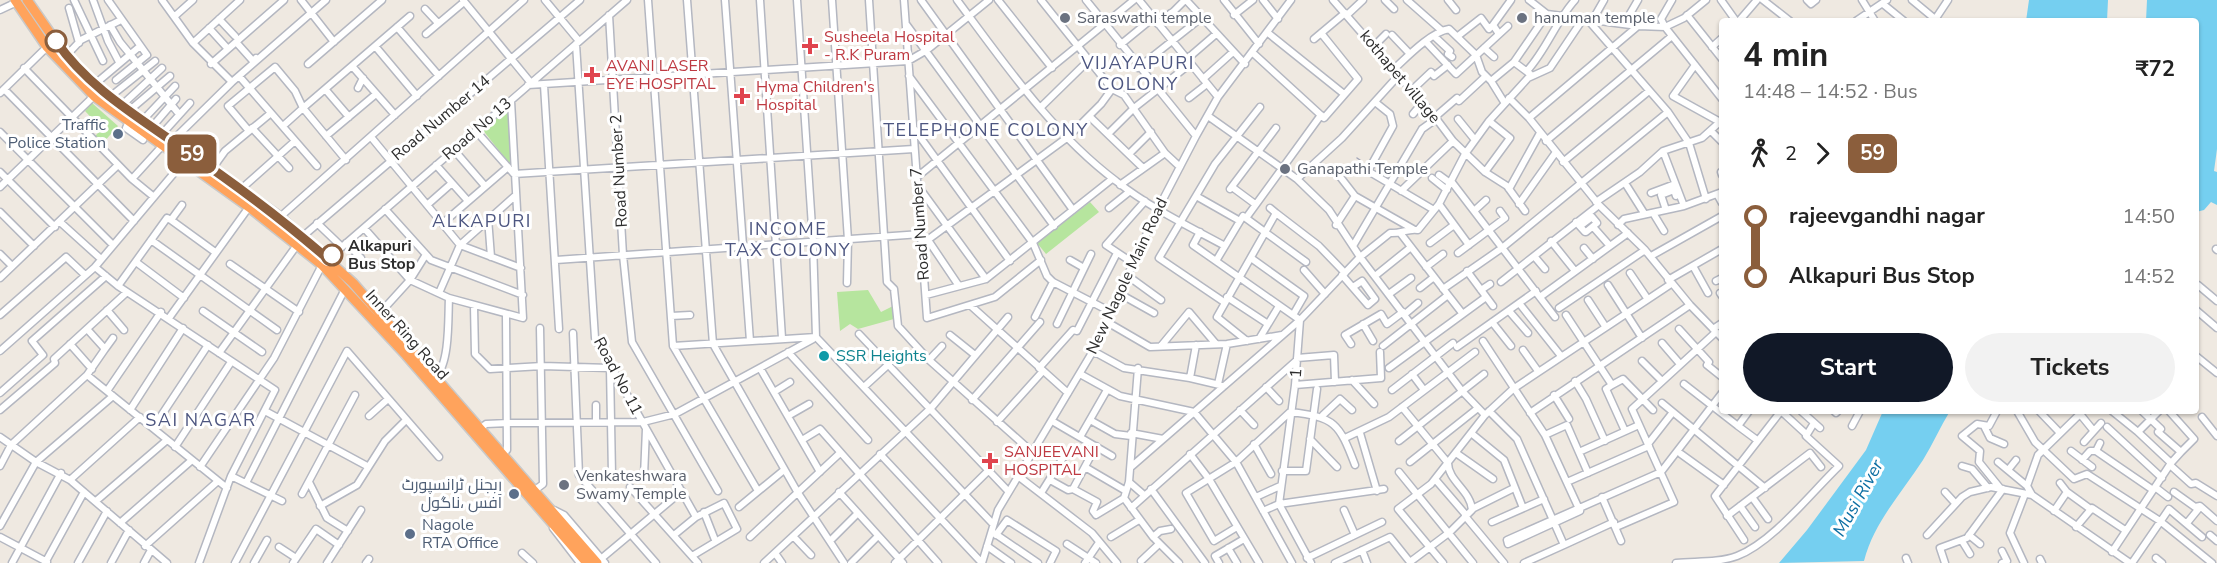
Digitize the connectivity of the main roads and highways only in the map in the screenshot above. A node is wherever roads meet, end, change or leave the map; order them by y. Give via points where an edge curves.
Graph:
1 (27, 0) edge
2 (16, 1) edge
3 (168, 143) junction
4 (225, 178) junction
5 (214, 181) junction
6 (300, 241) junction
7 (325, 262) junction
8 (550, 513) junction
9 (600, 562) edge
10 (586, 563) edge

1 - 3 highway, Inner Ring Road via 66,56
2 - 3 highway, Inner Ring Road via 47,47 94,96
3 - 4 highway, Inner Ring Road
3 - 5 highway, Inner Ring Road
4 - 5 highway
4 - 6 highway, Inner Ring Road via 279,217
5 - 6 highway, Inner Ring Road
6 - 7 highway, Inner Ring Road
7 - 8 highway, Inner Ring Road via 345,289
7 - 8 highway, Inner Ring Road via 380,313 535,490
8 - 9 highway
8 - 10 highway

